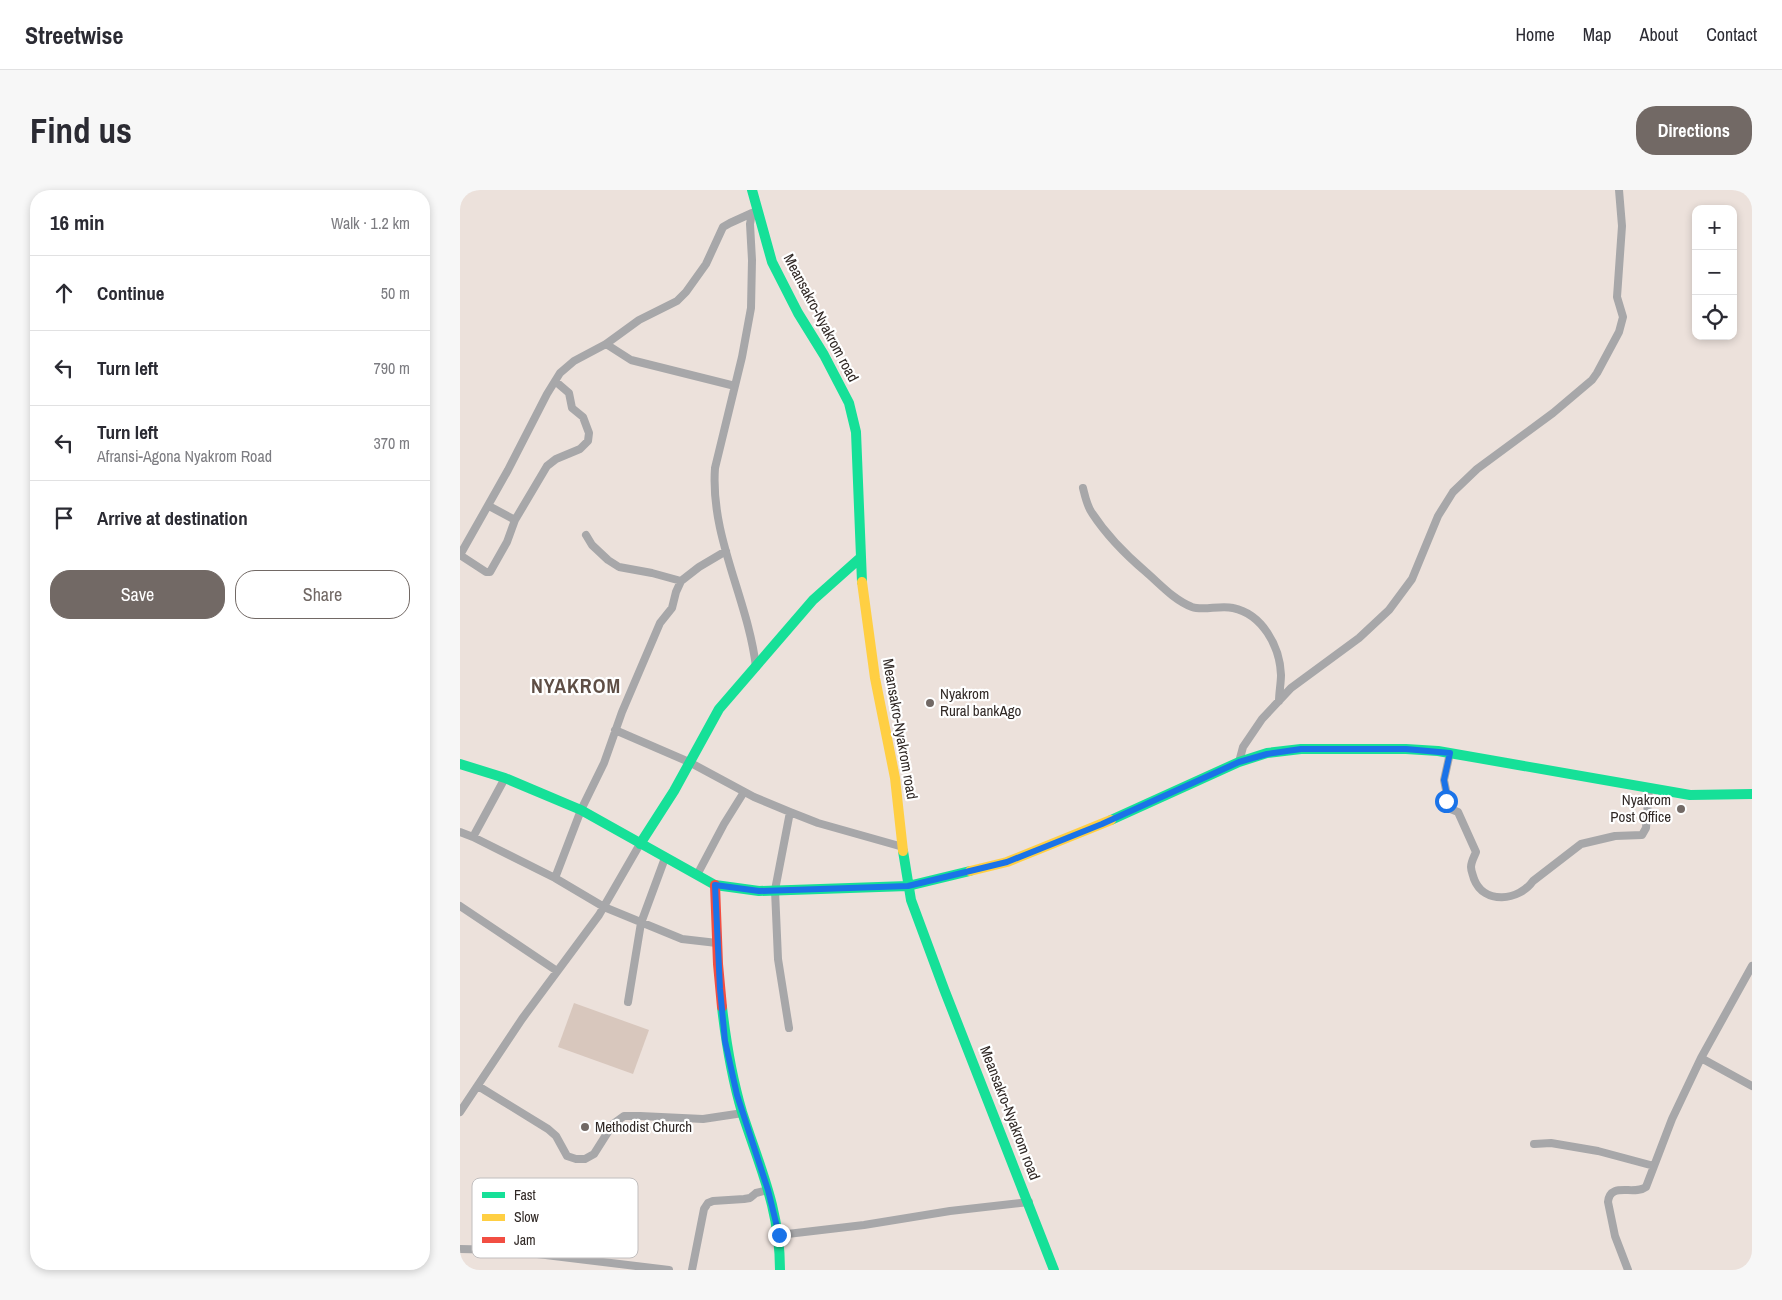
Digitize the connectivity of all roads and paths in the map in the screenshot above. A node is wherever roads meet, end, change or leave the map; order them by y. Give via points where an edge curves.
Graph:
1 (752, 190) edge
2 (1619, 190) edge
3 (755, 212) junction
4 (606, 344) junction
5 (555, 382) junction
6 (735, 386) junction
7 (1083, 488) dead end
8 (489, 506) junction
9 (515, 520) junction
10 (586, 535) dead end
11 (726, 551) junction
12 (460, 555) edge
13 (859, 559) junction
14 (681, 582) junction
15 (756, 667) junction
16 (1279, 701) junction
17 (615, 730) junction
18 (1450, 753) junction
19 (689, 762) junction
20 (1239, 762) junction
21 (460, 764) edge
22 (505, 778) junction
23 (1649, 788) junction
24 (744, 792) junction
25 (1752, 794) edge
26 (581, 810) junction
27 (790, 812) junction
28 (460, 832) edge
29 (473, 837) junction
30 (640, 844) junction
31 (903, 847) junction
32 (665, 858) junction
33 (697, 875) junction
34 (555, 878) junction
35 (715, 885) junction
36 (908, 886) junction
37 (775, 890) junction
38 (460, 906) edge
39 (604, 907) junction
40 (642, 923) junction
41 (717, 944) junction
42 (1752, 966) edge
43 (557, 971) junction
44 (1749, 977) edge
45 (628, 1002) dead end
46 (789, 1028) dead end
47 (1701, 1058) junction
48 (478, 1086) junction
49 (1752, 1086) edge
50 (460, 1112) edge
51 (743, 1113) junction
52 (1534, 1144) dead end
53 (1654, 1166) junction
54 (768, 1190) junction
55 (1028, 1202) junction
56 (779, 1235) junction
57 (570, 1258) edge
58 (669, 1270) edge
59 (692, 1270) edge
60 (780, 1270) edge
61 (1054, 1270) edge
62 (1628, 1270) edge

1 - 3 street, Meansakro-Nyakrom road
2 - 16 street via 1622,226 1617,297 1623,317 1619,332 1592,380 1477,469 1453,492 1438,516 1412,579 1389,610
3 - 4 street via 723,228 706,264 677,301 639,320
3 - 6 street via 750,224 751,308
3 - 13 street, Meansakro-Nyakrom road via 780,279 849,403 856,440
4 - 5 street via 574,360
4 - 6 street via 631,360
5 - 8 street
5 - 9 street via 568,393 572,408 583,417 589,434 588,442 551,462
6 - 11 street via 714,468 713,485
7 - 16 street via 1092,513 1116,544 1171,594 1195,608 1234,608 1249,613 1262,624 1278,654 1281,674
8 - 9 street
8 - 12 street
9 - 12 street via 490,572
10 - 14 street via 592,545 619,567 652,572
11 - 14 street
11 - 15 street via 754,648
13 - 15 street via 813,600
13 - 31 street, Meansakro-Nyakrom road via 871,652 895,778
14 - 17 street
15 - 19 street via 719,709
16 - 20 street via 1243,747
17 - 19 street
17 - 26 street
18 - 20 street via 1406,749 1301,749
18 - 23 street
18 - 23 street via 1444,780 1446,805 1458,812 1476,852 1470,868 1477,885 1498,897 1509,897 1527,889 1581,844 1615,836 1642,835 1646,828
19 - 24 street
19 - 30 street
20 - 36 street via 1102,824 1007,862
21 - 22 street
22 - 26 street
22 - 29 street
23 - 25 street via 1690,795
24 - 27 street
24 - 33 street
26 - 30 street
26 - 34 street
27 - 31 street
27 - 37 street
28 - 29 street
29 - 34 street
30 - 32 street
30 - 39 street
31 - 36 street, Meansakro-Nyakrom road
32 - 33 street
32 - 40 street
33 - 35 street
34 - 39 street
35 - 37 street
35 - 41 street
36 - 37 street
36 - 55 street, Meansakro-Nyakrom road
37 - 46 street via 778,959
38 - 43 street
39 - 40 street
39 - 43 street
40 - 41 street via 682,939
40 - 45 street
41 - 51 street via 725,1041
42 - 44 street
43 - 48 street
44 - 47 street
47 - 49 street
47 - 53 street
48 - 50 street
48 - 51 street via 548,1128 567,1156 576,1159 594,1154 614,1124 624,1116 703,1119
51 - 54 street
52 - 53 street via 1551,1143 1598,1151
53 - 62 street via 1642,1190 1617,1190 1608,1196 1615,1236
54 - 56 street
54 - 59 street via 750,1198 708,1203
55 - 56 street
55 - 61 street, Meansakro-Nyakrom road
56 - 60 street
57 - 58 street

